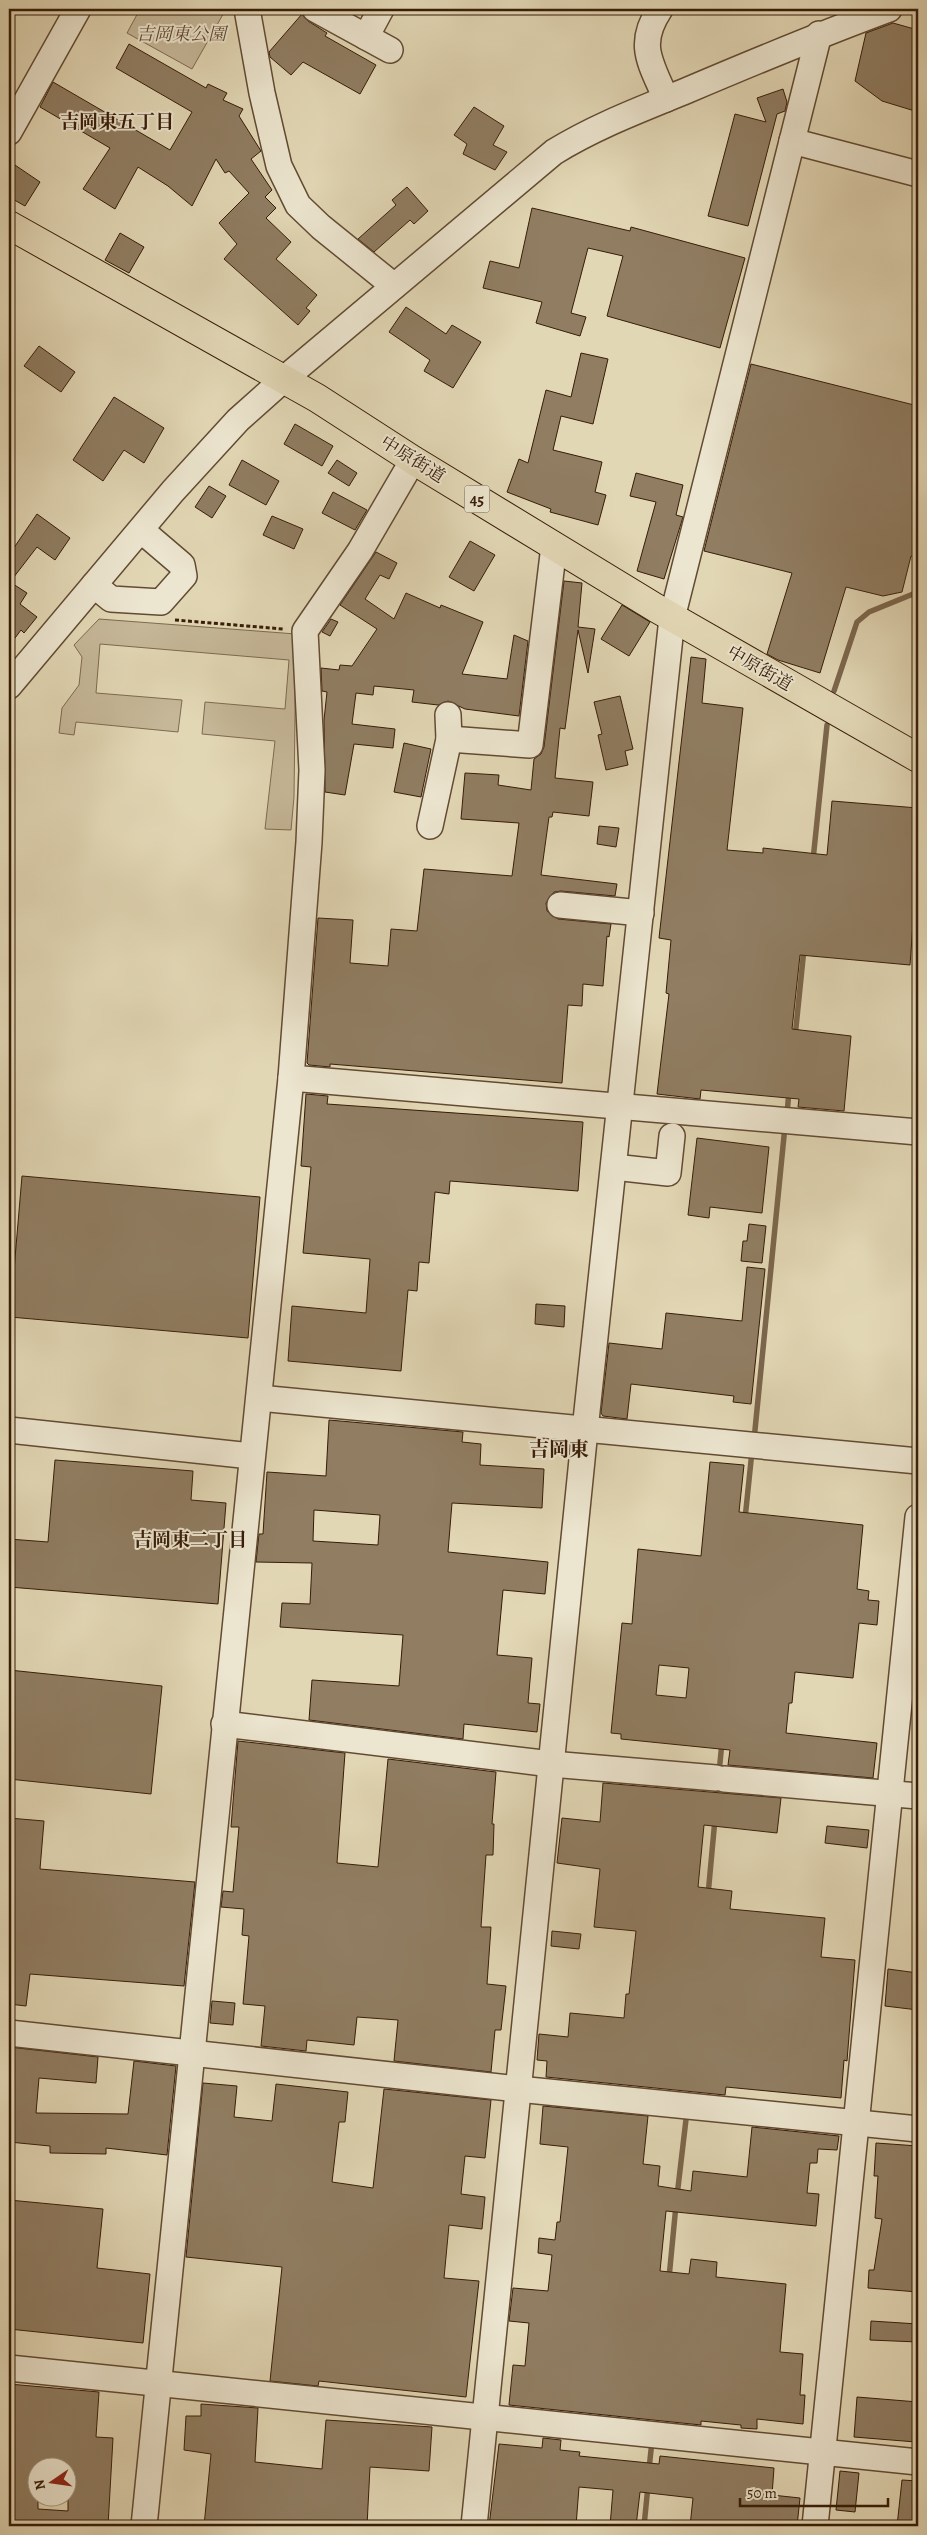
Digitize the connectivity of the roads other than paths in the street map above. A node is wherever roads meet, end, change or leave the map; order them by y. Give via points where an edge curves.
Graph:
1 (78, 9) edge
2 (247, 9) edge
3 (315, 9) edge
4 (381, 9) edge
5 (660, 9) edge
6 (889, 9) edge
7 (819, 34) junction
8 (366, 37) junction
9 (390, 50) dead end
10 (666, 99) junction
11 (9, 132) edge
12 (792, 141) junction
13 (918, 174) edge
14 (9, 225) edge
15 (394, 286) junction
16 (284, 379) junction
17 (413, 460) junction
18 (141, 530) junction
19 (554, 546) junction
20 (94, 586) junction
21 (672, 618) junction
22 (9, 686) edge
23 (918, 758) edge
24 (430, 826) dead end
25 (560, 905) dead end
26 (641, 913) junction
27 (290, 1078) junction
28 (621, 1105) junction
29 (918, 1132) edge
30 (672, 1136) dead end
31 (614, 1167) junction
32 (259, 1398) junction
33 (9, 1430) edge
34 (585, 1430) junction
35 (251, 1456) junction
36 (918, 1461) edge
37 (918, 1517) edge
38 (224, 1724) junction
39 (551, 1764) junction
40 (889, 1793) junction
41 (918, 1796) edge
42 (9, 2033) edge
43 (190, 2053) junction
44 (518, 2089) junction
45 (857, 2123) junction
46 (918, 2129) edge
47 (9, 2368) edge
48 (157, 2383) junction
49 (485, 2417) junction
50 (823, 2454) junction
51 (918, 2462) edge
52 (144, 2526) edge
53 (474, 2526) edge
54 (815, 2526) edge

1 - 11 street
2 - 15 street via 279,166 298,205
3 - 8 street
4 - 8 street
5 - 10 street via 646,40 648,58
6 - 7 street
7 - 10 street
7 - 12 street
8 - 9 street
10 - 15 street via 602,125 554,152
12 - 13 street
12 - 21 street
14 - 16 main road, 中原街道 / 45
15 - 16 street
16 - 17 main road, 中原街道 / 45
16 - 18 street via 238,420
17 - 19 main road, 中原街道 / 45
17 - 27 street via 360,551 305,631 312,770
18 - 20 street
18 - 20 street via 182,565 184,576 162,602 110,599
19 - 21 main road, 中原街道 / 45
19 - 24 street via 530,745 448,727
20 - 22 street
21 - 23 main road, 中原街道 / 45
21 - 26 street
25 - 26 street
26 - 28 street
27 - 28 street
27 - 32 street
28 - 29 street
28 - 31 street
30 - 31 street via 668,1173
31 - 34 street
32 - 34 street
32 - 35 street
33 - 35 street
34 - 36 street
34 - 39 street
35 - 38 street
37 - 40 street
38 - 39 street
38 - 43 street
39 - 40 street
39 - 44 street
40 - 41 street
40 - 45 street
42 - 43 street
43 - 44 street
43 - 48 street
44 - 45 street
44 - 49 street
45 - 46 street
45 - 50 street
47 - 48 street
48 - 49 street
48 - 52 street
49 - 50 street
49 - 53 street
50 - 51 street
50 - 54 street

